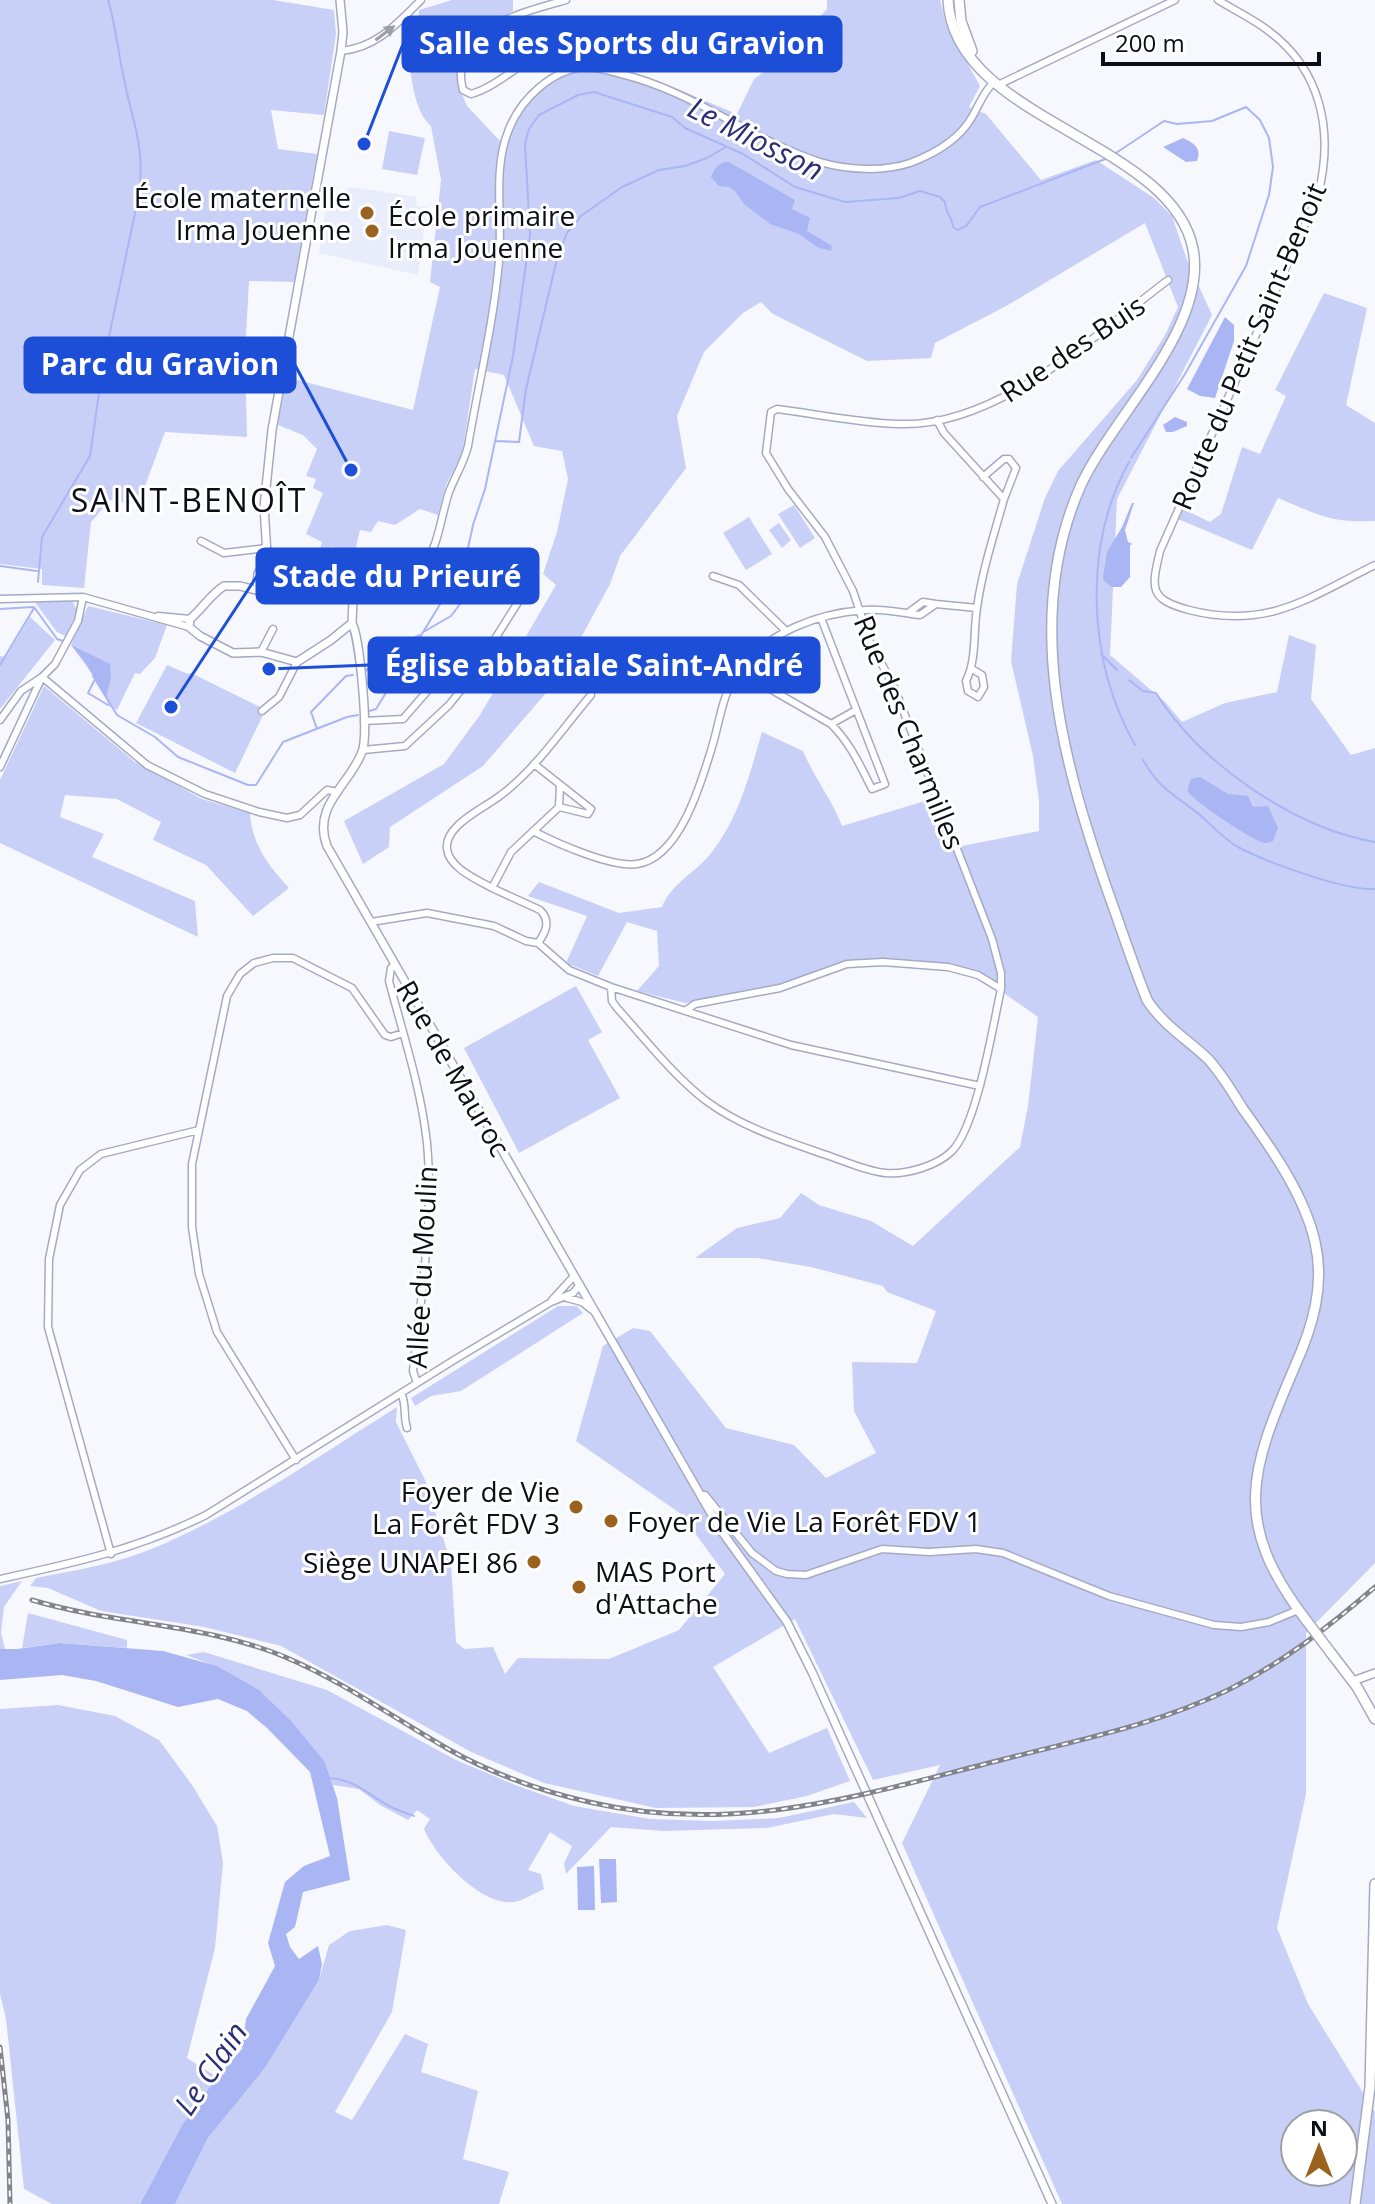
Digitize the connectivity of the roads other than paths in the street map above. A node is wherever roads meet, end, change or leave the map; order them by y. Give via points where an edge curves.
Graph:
1 (340, 0) edge
2 (421, 0) edge
3 (566, 0) edge
4 (948, 0) edge
5 (959, 0) edge
6 (1175, 0) edge
7 (1218, 0) edge
8 (605, 28) dead end
9 (341, 51) junction
10 (981, 68) junction
11 (996, 83) junction
12 (1168, 280) dead end
13 (937, 420) junction
14 (983, 477) junction
15 (788, 489) joint
16 (1004, 499) junction
17 (201, 541) dead end
18 (267, 548) junction
19 (1375, 565) edge
20 (258, 574) junction
21 (713, 576) dead end
22 (240, 586) junction
23 (527, 588) dead end
24 (260, 591) junction
25 (351, 595) junction
26 (83, 597) junction
27 (0, 599) edge
28 (977, 608) junction
29 (860, 610) junction
30 (821, 618) junction
31 (189, 623) junction
32 (352, 623) junction
33 (273, 629) dead end
34 (786, 631) junction
35 (261, 652) junction
36 (297, 662) junction
37 (972, 669) dead end
38 (739, 671) junction
39 (443, 673) dead end
40 (42, 677) junction
41 (591, 695) dead end
42 (856, 710) junction
43 (262, 711) dead end
44 (0, 720) edge
45 (364, 721) junction
46 (831, 724) junction
47 (363, 750) junction
48 (534, 764) junction
49 (0, 767) edge
50 (560, 786) junction
51 (338, 792) junction
52 (559, 807) junction
53 (533, 831) junction
54 (492, 888) junction
55 (371, 922) junction
56 (538, 943) junction
57 (395, 964) junction
58 (611, 987) junction
59 (1001, 989) junction
60 (685, 1011) junction
61 (403, 1033) junction
62 (980, 1086) junction
63 (199, 1130) junction
64 (574, 1276) junction
65 (579, 1286) junction
66 (563, 1298) junction
67 (551, 1302) junction
68 (592, 1310) junction
69 (417, 1383) junction
70 (401, 1393) junction
71 (407, 1428) dead end
72 (296, 1460) junction
73 (700, 1495) junction
74 (111, 1554) junction
75 (0, 1570) edge
76 (9, 1577) junction
77 (0, 1579) edge
78 (1298, 1610) junction
79 (1375, 1673) edge
80 (1353, 1681) junction
81 (1375, 1719) edge
82 (1375, 1884) edge
83 (1052, 2204) edge
84 (1355, 2204) edge

1 - 9 street
9 -> 2 street via 381,38
3 - 8 street via 519,14 484,32 464,60 463,90 481,91 544,53
4 - 10 main road via 957,35
5 - 10 main road via 963,32
6 - 11 street
7 - 19 street, Route du Petit Saint-Benoit via 1267,29 1304,69 1326,128 1325,168 1318,195 1160,551 1154,576 1157,592 1167,604 1245,618 1284,610
9 - 18 street via 272,430 264,507
10 - 11 main road
11 - 25 street via 952,140 911,162 873,168 810,158 692,99 613,72 586,67 554,77 538,89 517,113 501,151 499,262 465,460 450,490 435,548 407,577
11 - 78 main road via 1161,193 1183,220 1193,249 1193,288 1177,332 1090,468 1074,504 1053,602 1054,683 1077,799 1147,1000 1228,1085 1302,1204 1315,1242 1319,1272 1314,1315 1267,1435 1256,1491 1258,1529 1267,1560
12 - 13 street, Rue des Buis via 1036,379 972,413
13 - 14 street
13 - 15 street, Rue des Buis via 899,424 777,409 771,412 766,453
14 - 16 street
14 - 16 street via 1009,459 1016,468
15 - 29 street, Rue des Charmilles via 835,552
16 - 28 street
17 - 18 street via 224,553
18 - 20 street
20 - 22 street
20 - 24 street
21 - 34 street via 739,585
22 - 24 street
22 - 31 street via 217,590
23 - 47 street via 449,705 405,746
24 - 25 street
25 - 32 street, Rue de Mauroc
26 - 27 street
26 - 31 street
26 - 40 street via 71,637
28 - 29 street via 936,604 920,615
28 - 37 street
29 - 30 street
29 - 59 street, Rue des Charmilles via 992,939
30 - 34 street
30 - 42 street
31 - 35 street via 200,636 233,653
32 - 36 street
32 - 45 street, Rue de Mauroc
33 - 35 street
34 - 38 street
35 - 36 street
36 - 43 street via 279,697
38 - 46 street
38 - 53 street via 725,696 705,769 682,825 658,856 621,864
39 - 45 street via 403,719
40 - 44 street via 21,691
40 - 49 street
40 - 51 street via 147,765 205,794 287,818 300,815 327,790
41 - 48 street
42 - 46 street
42 - 46 street via 885,784 872,789 844,737
45 - 47 street, Rue de Mauroc
47 - 51 street, Rue de Mauroc
48 - 50 street
48 - 54 street via 448,840 451,860
50 - 52 street
50 - 52 street via 591,809 588,814
51 - 55 street, Rue de Mauroc via 323,817 323,836
52 - 53 street
53 - 54 street via 511,852
54 - 56 street via 540,910 547,922
55 - 56 street via 439,914
55 - 57 street, Rue de Mauroc
56 - 58 street via 569,970
57 - 61 street, Allée du Moulin via 389,981
57 - 64 street, Rue de Mauroc
58 - 60 street
58 - 62 street via 617,1008 708,1102 780,1139 884,1173 927,1166 953,1150
59 - 60 street via 978,975 948,967 847,964 780,988 695,1004
59 - 62 street
60 - 62 street via 791,1045
61 - 63 street via 385,1035 352,988 293,958 254,963 227,996
61 - 69 street, Allée du Moulin via 427,1144 428,1218 413,1371
63 - 72 street via 192,1164 192,1227 199,1274 217,1332
63 - 74 street via 101,1154 80,1170 60,1205 49,1259 48,1327
64 - 65 street, Rue de Mauroc
64 - 67 street
65 - 66 street
65 - 68 street, Rue de Mauroc
66 - 67 street
66 - 68 street
67 - 69 street
68 - 73 street, Rue de Mauroc
69 - 70 street
70 - 71 street
70 - 72 street
72 - 74 street via 206,1515
73 - 78 street via 752,1553 787,1574 806,1575 882,1549 976,1549 1003,1553 1109,1596 1214,1625 1241,1627
73 - 83 street, Rue de Mauroc via 787,1622 812,1672
74 - 76 street
75 - 76 street
76 - 77 street
78 - 80 main road, bridge
79 - 80 street
80 - 81 main road
82 - 84 main road via 1370,2087

